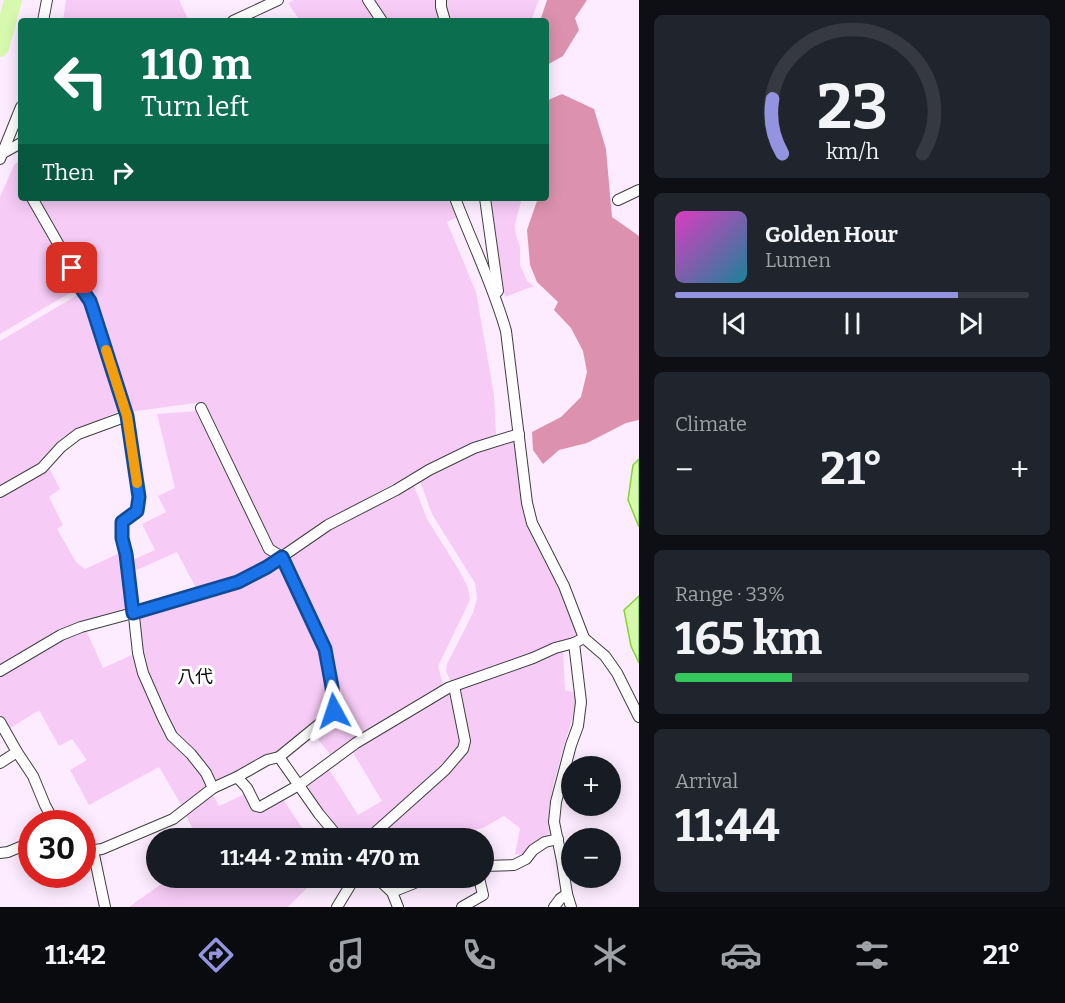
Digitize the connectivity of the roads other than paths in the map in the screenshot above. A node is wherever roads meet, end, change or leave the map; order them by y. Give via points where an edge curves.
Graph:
1 (47, 0) edge
2 (278, 0) edge
3 (368, 0) edge
4 (441, 0) edge
5 (44, 18) edge
6 (239, 18) edge
7 (380, 18) edge
8 (444, 18) edge
9 (18, 114) edge
10 (18, 145) edge
11 (1, 156) edge
12 (639, 190) edge
13 (618, 200) dead end
14 (34, 201) edge
15 (456, 201) edge
16 (485, 201) edge
17 (495, 296) junction
18 (201, 408) dead end
19 (127, 416) junction
20 (519, 434) junction
21 (0, 492) edge
22 (282, 557) junction
23 (133, 613) junction
24 (579, 640) junction
25 (0, 671) edge
26 (454, 686) junction
27 (639, 717) edge
28 (0, 722) edge
29 (17, 752) junction
30 (279, 757) junction
31 (0, 763) edge
32 (237, 777) junction
33 (299, 785) junction
34 (213, 788) junction
35 (48, 810) edge
36 (331, 828) edge
37 (380, 828) edge
38 (558, 839) junction
39 (18, 848) edge
40 (96, 849) edge
41 (0, 853) edge
42 (494, 866) edge
43 (96, 877) edge
44 (349, 888) edge
45 (388, 888) edge
46 (402, 888) edge
47 (481, 888) edge
48 (392, 892) junction
49 (567, 894) junction
50 (105, 907) edge
51 (337, 907) edge
52 (398, 907) edge
53 (462, 907) edge
54 (554, 907) edge
55 (571, 907) edge

1 - 5 street
2 - 6 street
3 - 7 street
4 - 8 street
9 - 11 street
10 - 11 street
12 - 13 street
14 - 19 street via 90,301
15 - 17 street
16 - 17 street via 498,291
17 - 20 street via 506,331
18 - 22 street via 269,549
19 - 21 street via 78,434 42,468
19 - 23 street via 139,497 137,511 122,522
20 - 22 street via 474,448 429,470 328,525
20 - 24 street via 532,523 564,586
22 - 23 street via 238,582
22 - 30 street via 325,649 334,711
23 - 25 street via 61,635
23 - 34 street via 143,673 162,716 172,736 206,773
24 - 26 street
24 - 27 street via 605,656
24 - 38 street via 581,702 556,802 554,822
26 - 33 street via 356,743
26 - 37 street via 465,741 463,749
28 - 29 street
29 - 31 street
29 - 35 street
30 - 32 street
30 - 33 street
32 - 33 street via 260,807
32 - 34 street
33 - 36 street
34 - 40 street via 173,819
38 - 42 street via 545,842 514,865
38 - 49 street
39 - 41 street
43 - 50 street
44 - 51 street
45 - 48 street
46 - 48 street
47 - 53 street via 483,895
48 - 52 street
49 - 54 street
49 - 55 street

